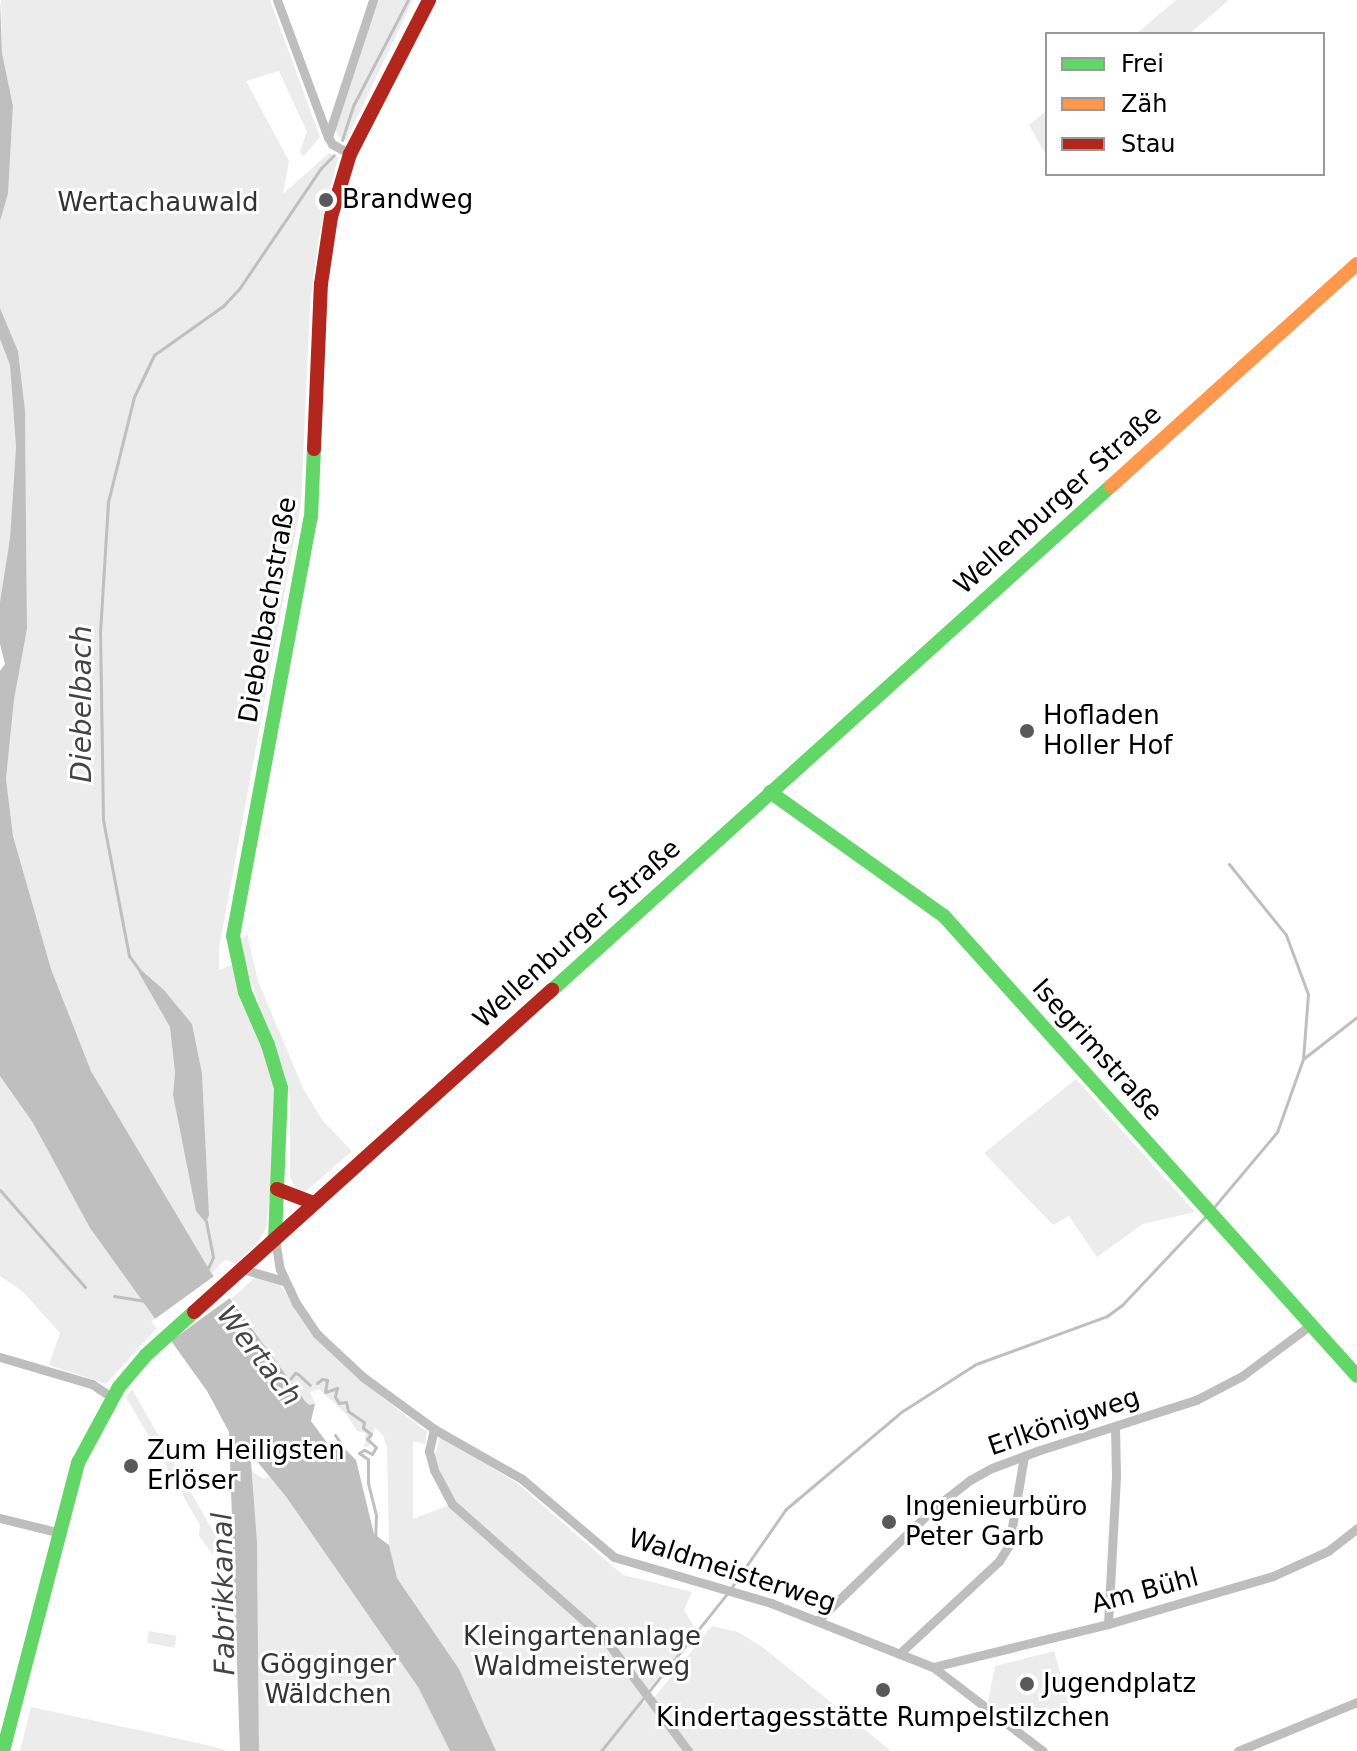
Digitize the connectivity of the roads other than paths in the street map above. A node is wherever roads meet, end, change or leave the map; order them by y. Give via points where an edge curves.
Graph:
1 (277, 0) edge
2 (373, 0) edge
3 (429, 0) edge
4 (328, 137) junction
5 (350, 154) junction
6 (1357, 264) edge
7 (770, 792) junction
8 (277, 1189) junction
9 (314, 1203) junction
10 (275, 1239) junction
11 (242, 1269) junction
12 (284, 1281) junction
13 (1309, 1326) junction
14 (0, 1357) edge
15 (1357, 1376) edge
16 (113, 1398) junction
17 (1115, 1427) junction
18 (434, 1429) junction
19 (1024, 1456) junction
20 (0, 1518) edge
21 (1357, 1528) edge
22 (57, 1532) junction
23 (818, 1620) junction
24 (1108, 1624) junction
25 (899, 1654) junction
26 (933, 1667) junction
27 (1357, 1702) edge
28 (6, 1716) edge
29 (3, 1751) edge
30 (688, 1751) edge
31 (1043, 1751) edge
32 (1238, 1751) edge

1 - 4 street
2 - 4 street
3 - 5 street, Diebelbachstraße
4 - 5 street
5 - 8 street, Diebelbachstraße via 331,217 321,284 311,517 233,936 245,992 281,1088
6 - 7 street, Wellenburger Straße
7 - 9 street, Wellenburger Straße
7 - 13 street, Isegrimstraße via 944,916
8 - 9 street
8 - 10 street, Diebelbachstraße
9 - 10 street, Wellenburger Straße
10 - 11 street, Wellenburger Straße
10 - 12 street, Waldmeisterweg
11 - 12 street
11 - 16 street, Wellenburger Straße via 156,1345
12 - 18 street, Waldmeisterweg via 317,1334 363,1377
13 - 15 street, Isegrimstraße
13 - 17 street, Erlkönigweg via 1242,1376
14 - 16 street via 92,1384
16 - 22 street, Wellenburger Straße via 78,1463
17 - 19 street, Erlkönigweg
17 - 24 street
18 - 23 street, Waldmeisterweg via 522,1479 614,1557
18 - 30 street via 429,1451 452,1504 606,1640
19 - 23 street, Erlkönigweg via 992,1468 939,1503
19 - 25 street via 1009,1545 999,1561
20 - 22 street
21 - 24 street, Am Bühl via 1328,1551 1273,1576
22 - 28 street, Wellenburger Straße
23 - 25 street, Waldmeisterweg
24 - 26 street, Am Bühl
25 - 26 street, Waldmeisterweg
26 - 31 street, Waldmeisterweg
27 - 32 street
28 - 29 street, Wellenburger Straße

